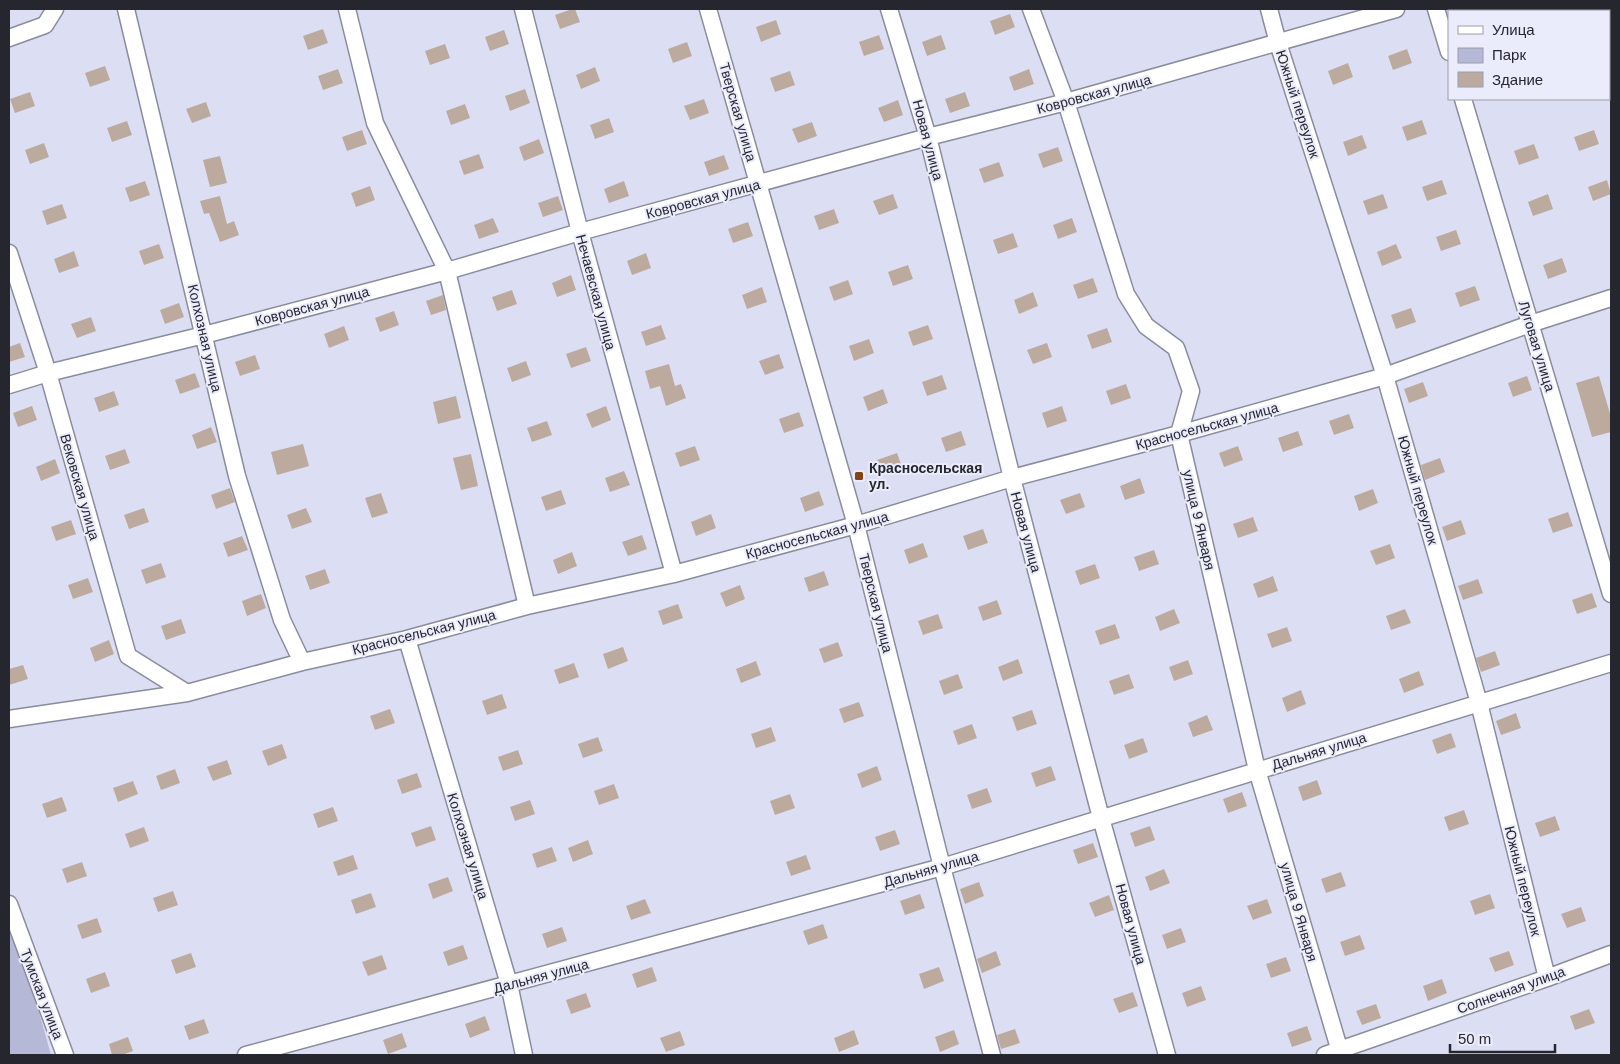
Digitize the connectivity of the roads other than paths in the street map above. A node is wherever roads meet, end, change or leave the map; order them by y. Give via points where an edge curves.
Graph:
1 (55, 9) edge
2 (126, 9) edge
3 (347, 9) edge
4 (523, 9) edge
5 (708, 9) edge
6 (889, 9) edge
7 (1031, 9) edge
8 (1269, 9) edge
9 (1396, 9) edge
10 (1436, 9) edge
11 (9, 38) edge
12 (1278, 42) junction
13 (1448, 49) edge
14 (1463, 100) edge
15 (1066, 102) junction
16 (928, 138) junction
17 (758, 185) junction
18 (580, 232) junction
19 (9, 253) edge
20 (447, 271) junction
21 (1611, 298) edge
22 (1530, 324) junction
23 (204, 335) junction
24 (48, 373) junction
25 (1385, 376) junction
26 (9, 385) edge
27 (1178, 434) junction
28 (1012, 478) junction
29 (856, 525) junction
30 (674, 574) junction
31 (1611, 594) edge
32 (526, 606) junction
33 (407, 639) junction
34 (302, 662) junction
35 (1611, 662) edge
36 (187, 693) junction
37 (1479, 703) junction
38 (9, 720) edge
39 (1257, 770) junction
40 (1101, 818) junction
41 (942, 867) junction
42 (9, 904) edge
43 (1611, 954) edge
44 (1547, 978) junction
45 (510, 984) junction
46 (1335, 1054) edge
47 (66, 1055) edge
48 (246, 1055) edge
49 (524, 1055) edge
50 (992, 1055) edge
51 (1167, 1055) edge

1 - 11 street via 45,25
2 - 23 street, Колхозная улица
3 - 20 street via 375,123
4 - 18 street, Нечаевская улица
5 - 17 street, Тверская улица
6 - 16 street, Новая улица
7 - 15 street
8 - 12 street, Южный переулок
9 - 12 street, Ковровская улица
10 - 13 street
12 - 15 street, Ковровская улица
12 - 25 street, Южный переулок
14 - 22 street, Луговая улица
15 - 16 street, Ковровская улица
15 - 27 street via 1126,294 1146,326 1176,348 1191,391
16 - 17 street, Ковровская улица
16 - 28 street, Новая улица
17 - 18 street, Ковровская улица
17 - 29 street, Тверская улица
18 - 20 street, Ковровская улица
18 - 30 street, Нечаевская улица
19 - 24 street, Вековская улица
20 - 23 street, Ковровская улица
20 - 32 street
21 - 22 street, Красносельская улица
22 - 25 street, Красносельская улица
22 - 31 street, Луговая улица
23 - 24 street, Ковровская улица
23 - 34 street, Колхозная улица via 237,476 282,620
24 - 26 street, Ковровская улица
24 - 36 street, Вековская улица via 128,656
25 - 27 street, Красносельская улица
25 - 37 street, Южный переулок
27 - 28 street, Красносельская улица
27 - 39 street, улица 9 Января
28 - 29 street, Красносельская улица
28 - 40 street, Новая улица
29 - 30 street, Красносельская улица
29 - 41 street, Тверская улица
30 - 32 street, Красносельская улица
32 - 33 street, Красносельская улица
33 - 34 street, Красносельская улица
33 - 45 street, Колхозная улица
34 - 36 street, Красносельская улица
35 - 37 street, Дальняя улица
36 - 38 street, Красносельская улица
37 - 39 street, Дальняя улица
37 - 44 street, Южный переулок
39 - 40 street, Дальняя улица
39 - 46 street, улица 9 Января
40 - 41 street, Дальняя улица
40 - 51 street, Новая улица
41 - 45 street, Дальняя улица
41 - 50 street, Тверская улица
42 - 47 street, Тумская улица
43 - 44 street, Солнечная улица
44 - 46 street, Солнечная улица
45 - 48 street, Дальняя улица
45 - 49 street, Колхозная улица

